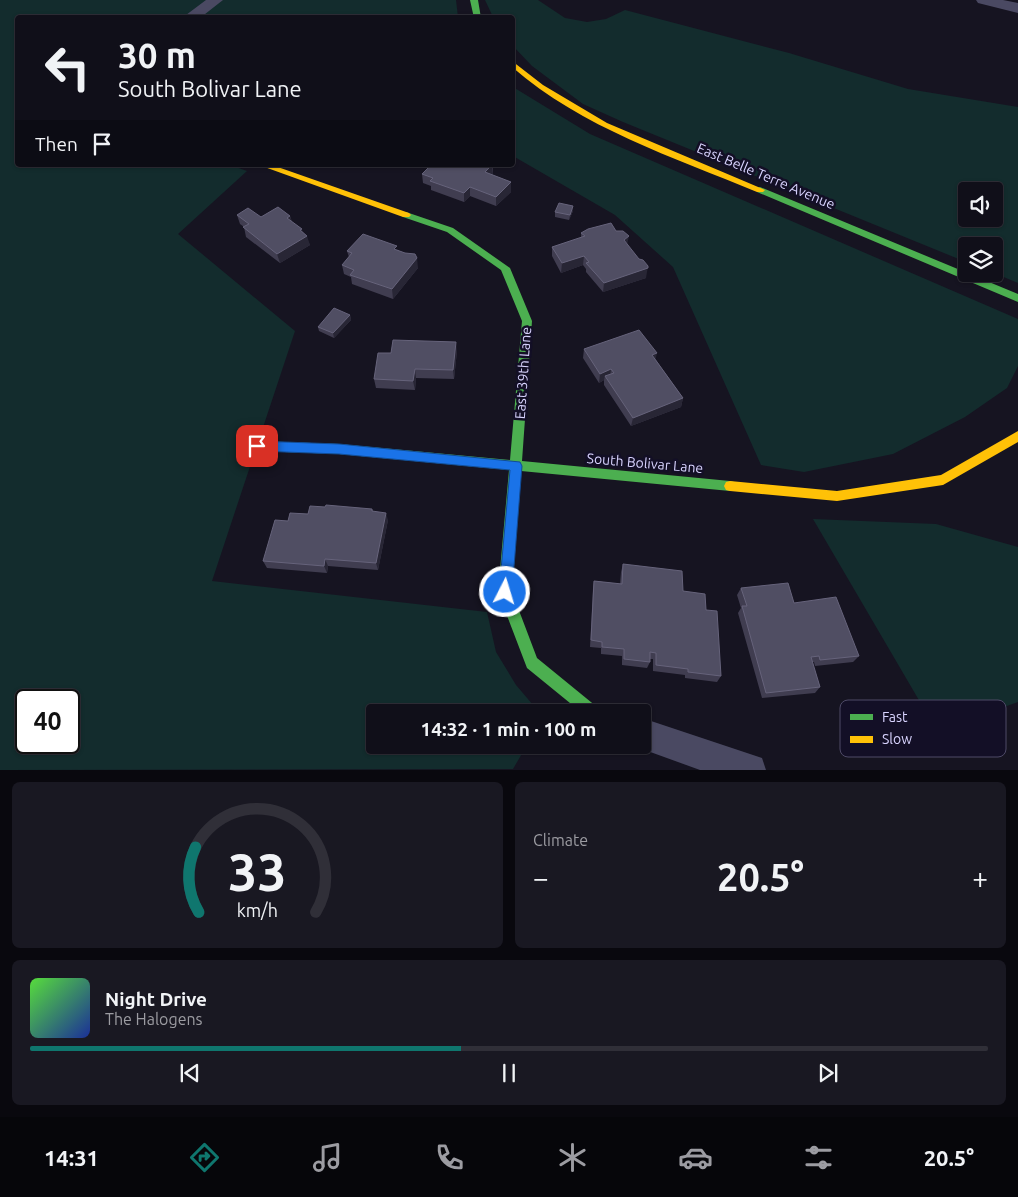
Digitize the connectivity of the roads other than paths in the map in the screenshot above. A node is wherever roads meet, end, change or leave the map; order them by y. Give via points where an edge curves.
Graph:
1 (216, 0) edge
2 (474, 0) edge
3 (983, 0) edge
4 (1018, 8) edge
5 (194, 15) edge
6 (476, 15) edge
7 (515, 66) edge
8 (270, 167) edge
9 (1018, 298) edge
10 (1018, 436) edge
11 (257, 446) dead end
12 (516, 466) junction
13 (582, 704) edge
14 (651, 737) edge
15 (750, 770) edge

1 - 5 street
2 - 6 street
3 - 4 street
7 - 9 street, East Belle Terre Avenue via 540,87 604,125
8 - 12 street, East 39th Lane via 450,230 505,268 528,322
10 - 12 street, South Bolivar Lane via 943,480 837,496
11 - 12 street, South Bolivar Lane via 339,449
12 - 13 street, East 39th Lane via 505,592 532,663
14 - 15 street

